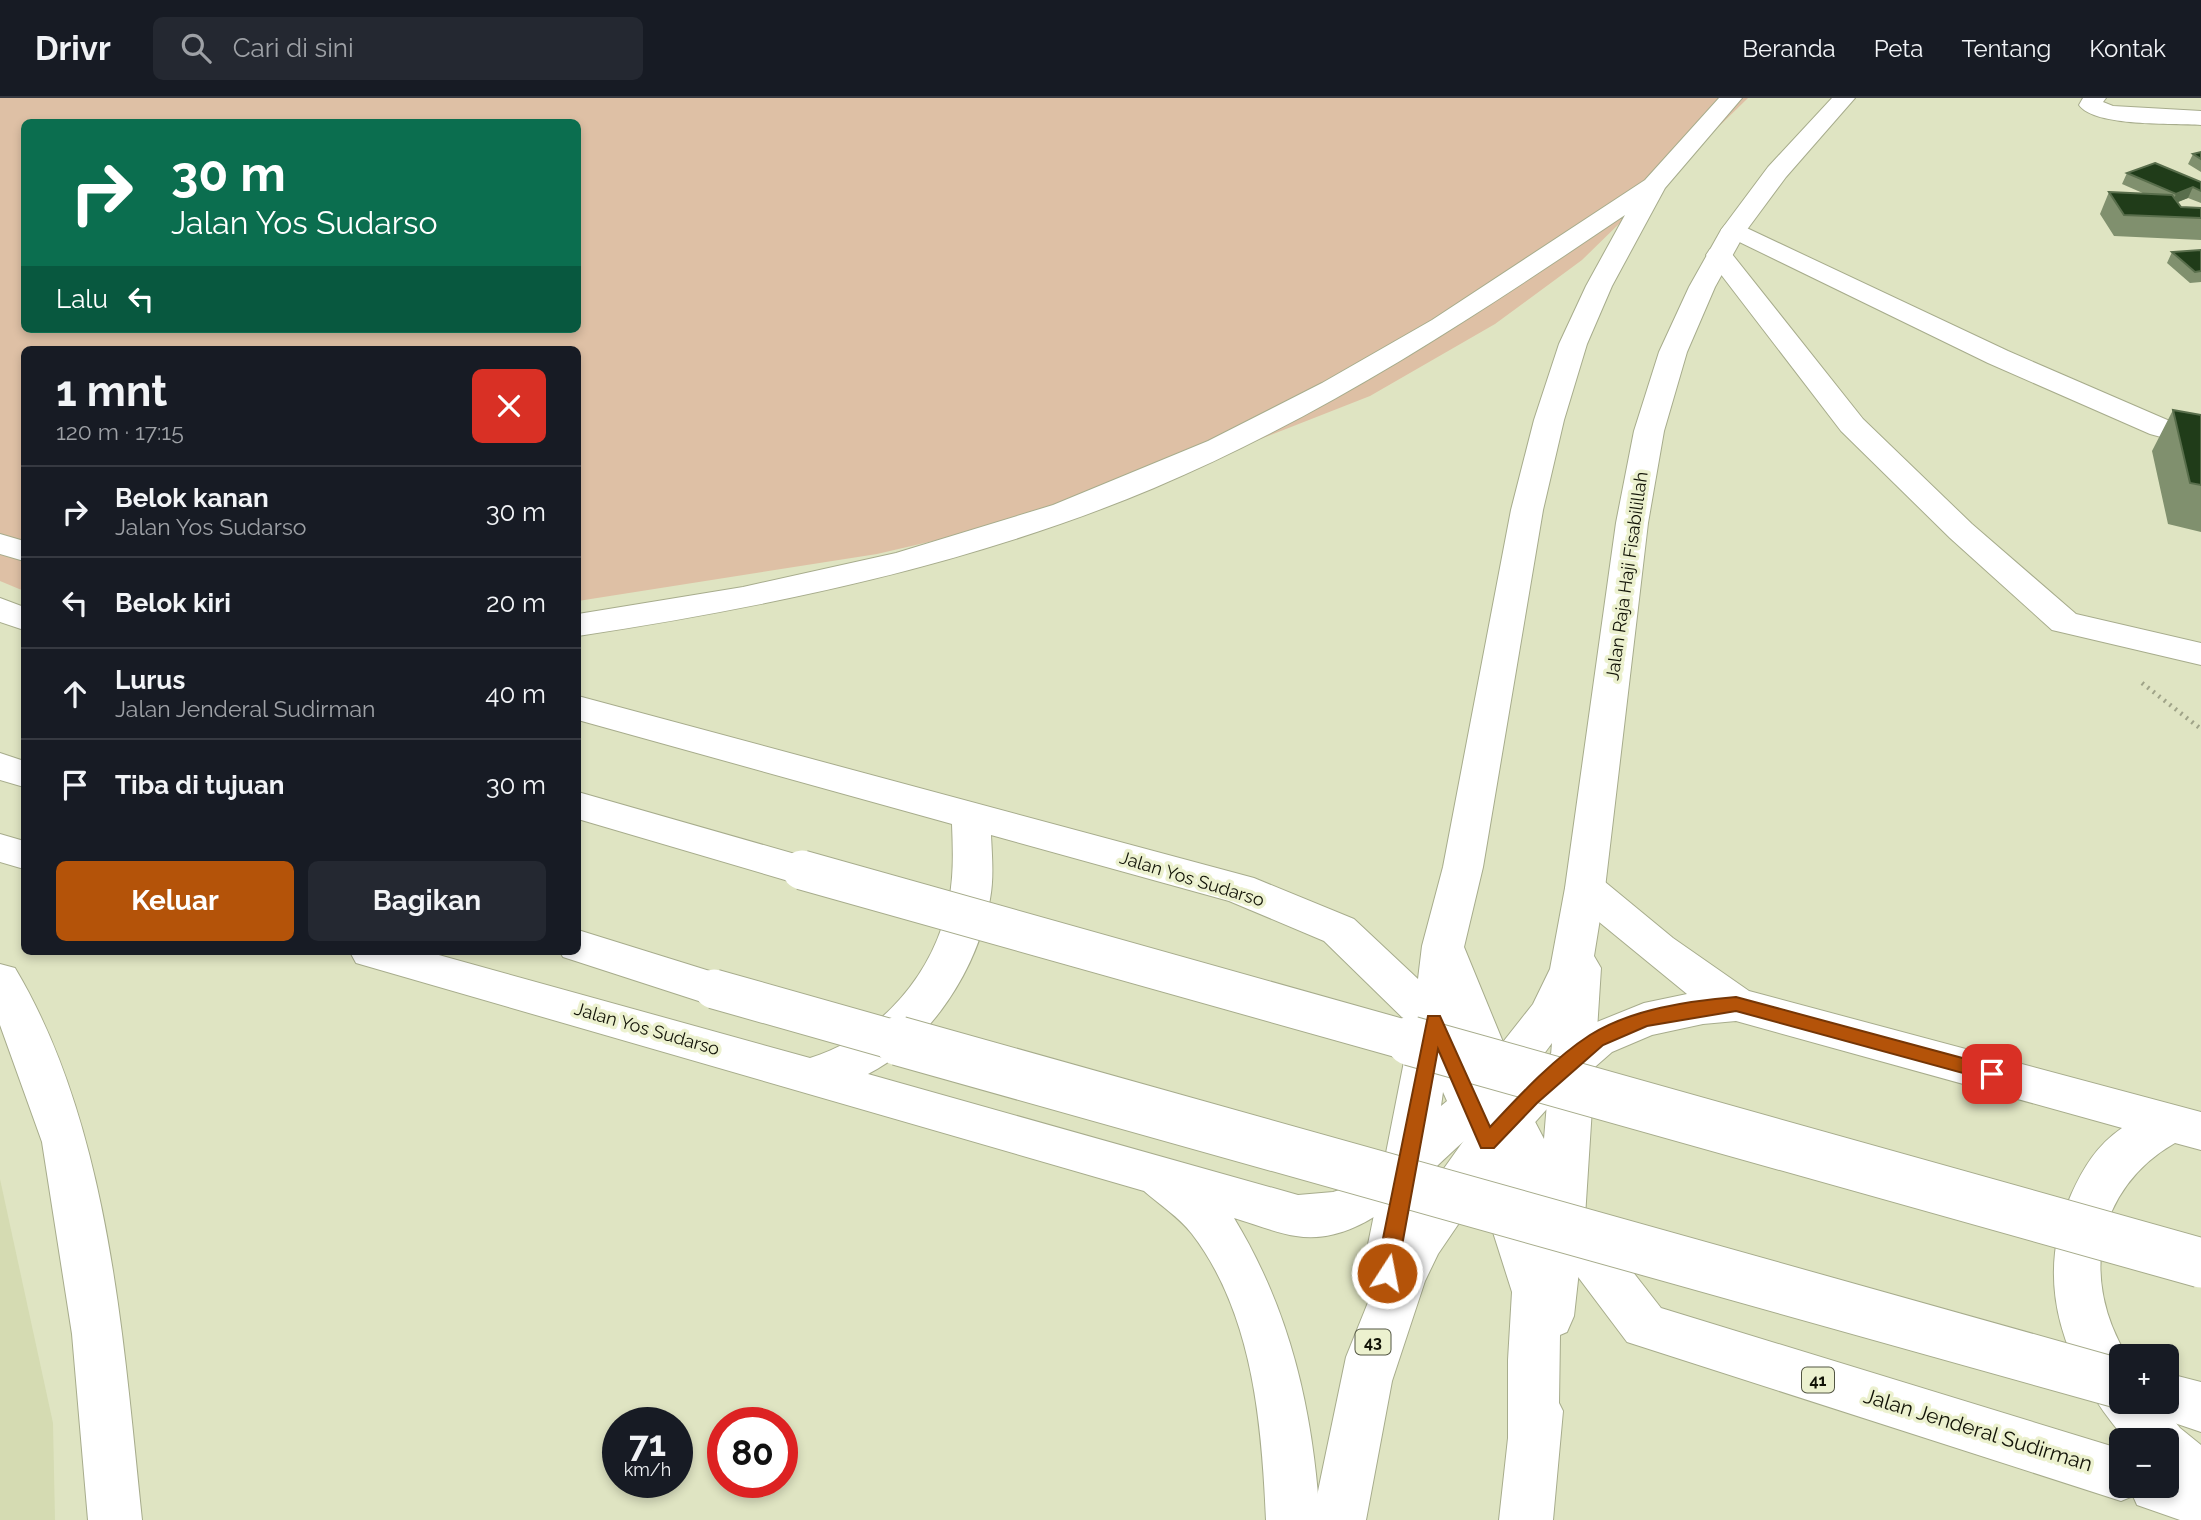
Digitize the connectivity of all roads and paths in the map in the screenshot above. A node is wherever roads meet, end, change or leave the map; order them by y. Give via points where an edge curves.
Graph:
1 (1731, 98) edge
2 (1844, 98) edge
3 (2095, 98) edge
4 (2201, 118) edge
5 (1654, 185) junction
6 (1727, 243) junction
7 (2161, 428) dead end
8 (0, 544) edge
9 (21, 550) edge
10 (0, 609) edge
11 (21, 618) edge
12 (581, 625) edge
13 (2201, 654) edge
14 (581, 709) edge
15 (0, 766) edge
16 (21, 773) edge
17 (581, 807) edge
18 (971, 817) junction
19 (0, 849) edge
20 (21, 854) edge
21 (1586, 888) junction
22 (1443, 946) junction
23 (581, 947) edge
24 (382, 955) edge
25 (0, 980) edge
26 (1736, 1004) junction
27 (1434, 1021) junction
28 (1574, 1057) junction
29 (813, 1075) junction
30 (1491, 1114) junction
31 (2185, 1127) edge
32 (1407, 1165) junction
33 (1159, 1175) junction
34 (1561, 1217) junction
35 (2201, 1263) edge
36 (2109, 1375) edge
37 (2109, 1381) edge
38 (1366, 1382) junction
39 (2179, 1401) edge
40 (2201, 1407) edge
41 (2136, 1414) edge
42 (2149, 1428) edge
43 (1534, 1437) junction
44 (2179, 1460) edge
45 (2109, 1471) edge
46 (2201, 1481) edge
47 (2179, 1493) edge
48 (2201, 1500) edge
49 (115, 1520) edge
50 (1293, 1520) edge
51 (1339, 1520) edge
52 (1526, 1520) edge

1 - 5 main road
2 - 6 main road, Jalan Raja Haji Fisabilillah via 1777,172
3 - 4 main road via 2090,104 2109,113
5 - 12 main road via 1443,325 1221,446 1106,496 951,550 864,572 736,600
5 - 22 main road via 1588,309 1549,420 1527,510 1463,867
6 - 7 main road
6 - 13 main road via 1852,425 2064,622
6 - 21 main road, Jalan Raja Haji Fisabilillah via 1673,352 1649,431 1632,523
8 - 9 main road
10 - 11 main road
14 - 18 main road, Jalan Yos Sudarso
15 - 16 main road
17 - 35 main road, bridge
18 - 27 main road, Jalan Yos Sudarso via 1240,889 1339,930
18 - 29 main road via 970,900 938,979 895,1031 855,1060
19 - 20 main road
21 - 26 main road via 1637,935
21 - 28 main road
21 - 30 main road, Jalan Raja Haji Fisabilillah via 1571,969
22 - 27 main road
22 - 30 main road via 1482,1044
23 - 37 main road, bridge via 714,989
24 - 29 main road, Jalan Yos Sudarso
25 - 49 main road via 14,1004 65,1142 97,1334
26 - 28 main road via 1644,1020 1597,1040
26 - 31 main road
27 - 30 main road, Jalan Yos Sudarso
27 - 32 main road
28 - 30 main road via 1530,1097
28 - 34 main road
29 - 33 main road, Jalan Yos Sudarso
30 - 32 main road
30 - 34 main road, Jalan Jenderal Sudirman
30 - 38 main road via 1401,1280
30 - 43 main road, Jalan Yos Sudarso via 1537,1292
31 - 36 main road via 2149,1134 2116,1160 2089,1206 2076,1257 2077,1300 2096,1355
32 - 33 main road via 1363,1202 1333,1213 1298,1216
32 - 38 main road, 43
33 - 50 main road, Jalan Yos Sudarso via 1213,1225 1256,1313 1283,1399
34 - 43 main road
34 - 45 main road, Jalan Jenderal Sudirman / 41 via 1645,1326
38 - 51 main road, 43
39 - 40 main road
41 - 42 main road
43 - 52 main road
44 - 46 main road
47 - 48 main road

